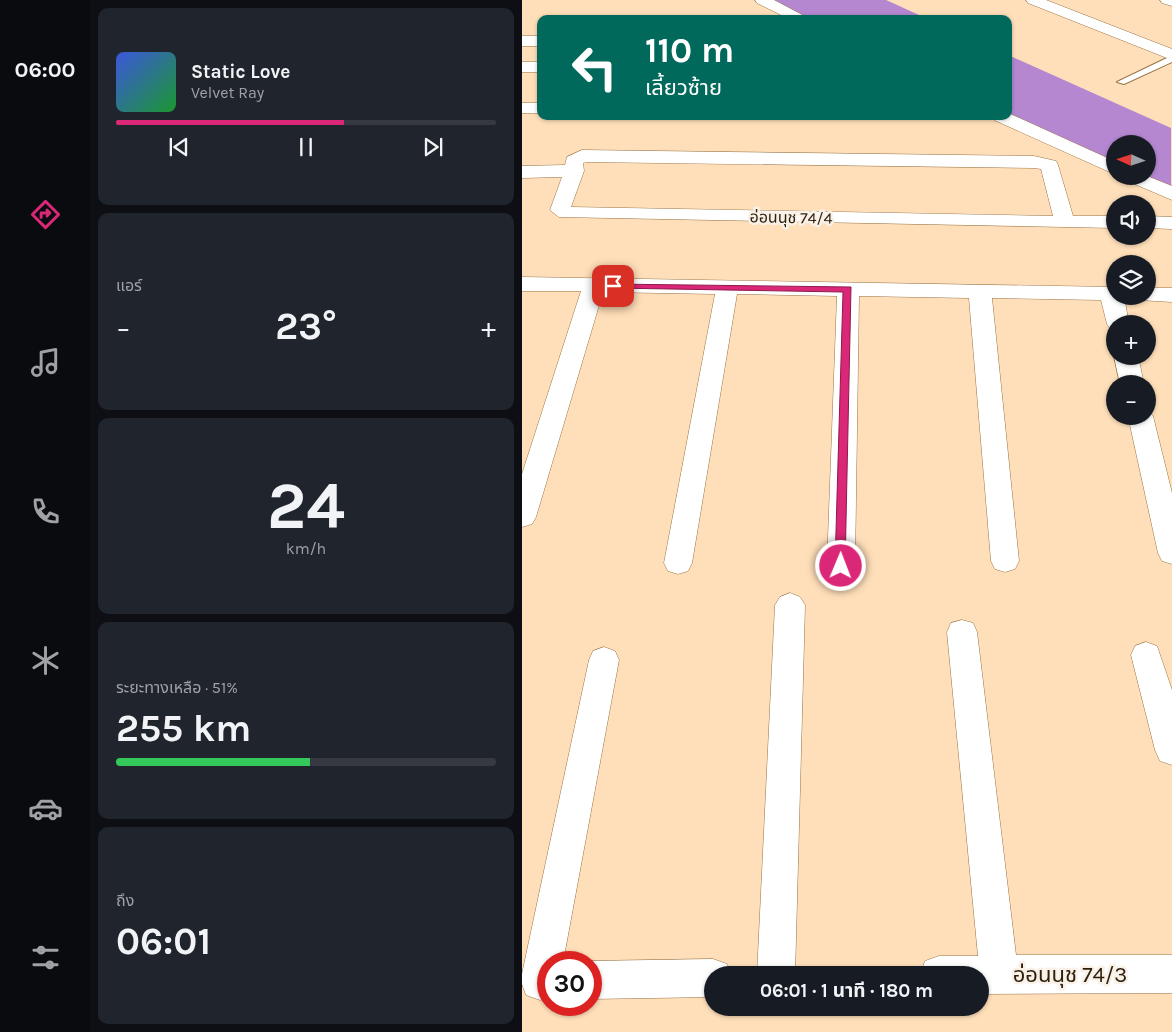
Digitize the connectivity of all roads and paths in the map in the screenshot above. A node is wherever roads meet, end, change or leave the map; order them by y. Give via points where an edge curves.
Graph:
1 (762, 0) edge
2 (1033, 0) edge
3 (1167, 0) edge
4 (1172, 2) edge
5 (794, 15) edge
6 (522, 41) edge
7 (537, 41) edge
8 (1172, 55) edge
9 (1172, 59) edge
10 (522, 67) edge
11 (537, 67) edge
12 (1121, 82) dead end
13 (522, 108) edge
14 (537, 108) edge
15 (1009, 120) edge
16 (1106, 164) edge
17 (574, 171) junction
18 (522, 172) edge
19 (1152, 185) edge
20 (1172, 194) edge
21 (1065, 222) junction
22 (1106, 222) edge
23 (1156, 222) edge
24 (1172, 223) edge
25 (522, 284) edge
26 (594, 285) junction
27 (727, 288) junction
28 (848, 289) junction
29 (980, 293) junction
30 (1106, 294) edge
31 (1156, 294) edge
32 (1172, 295) edge
33 (1142, 425) edge
34 (533, 450) edge
35 (522, 517) edge
36 (1172, 553) edge
37 (1005, 561) dead end
38 (678, 563) dead end
39 (841, 566) dead end
40 (790, 605) dead end
41 (962, 632) dead end
42 (1146, 655) dead end
43 (604, 660) dead end
44 (1172, 750) edge
45 (543, 951) edge
46 (776, 966) edge
47 (989, 974) edge
48 (999, 974) junction
49 (1172, 974) edge
50 (704, 978) edge
51 (602, 980) edge

1 - 5 street
2 - 8 street
3 - 4 street
6 - 7 street
9 - 12 lane
10 - 11 street
13 - 14 street
15 - 16 street
17 - 18 street
17 - 21 street, อ่อนนุช 74/4 via 574,161 582,156 1043,162 1050,165 1054,175
17 - 21 street, อ่อนนุช 74/4 via 560,210 566,213
19 - 20 street
21 - 22 street, อ่อนนุช 74/4
23 - 24 street
25 - 26 street
26 - 27 street
26 - 34 street
27 - 28 street
27 - 38 street
28 - 29 street
28 - 39 street
29 - 30 street
29 - 37 street
31 - 32 street
33 - 36 street
34 - 35 street
40 - 46 street
41 - 48 street
42 - 44 street
43 - 45 street
47 - 48 street, อ่อนนุช 74/3
48 - 49 street, อ่อนนุช 74/3
50 - 51 street

